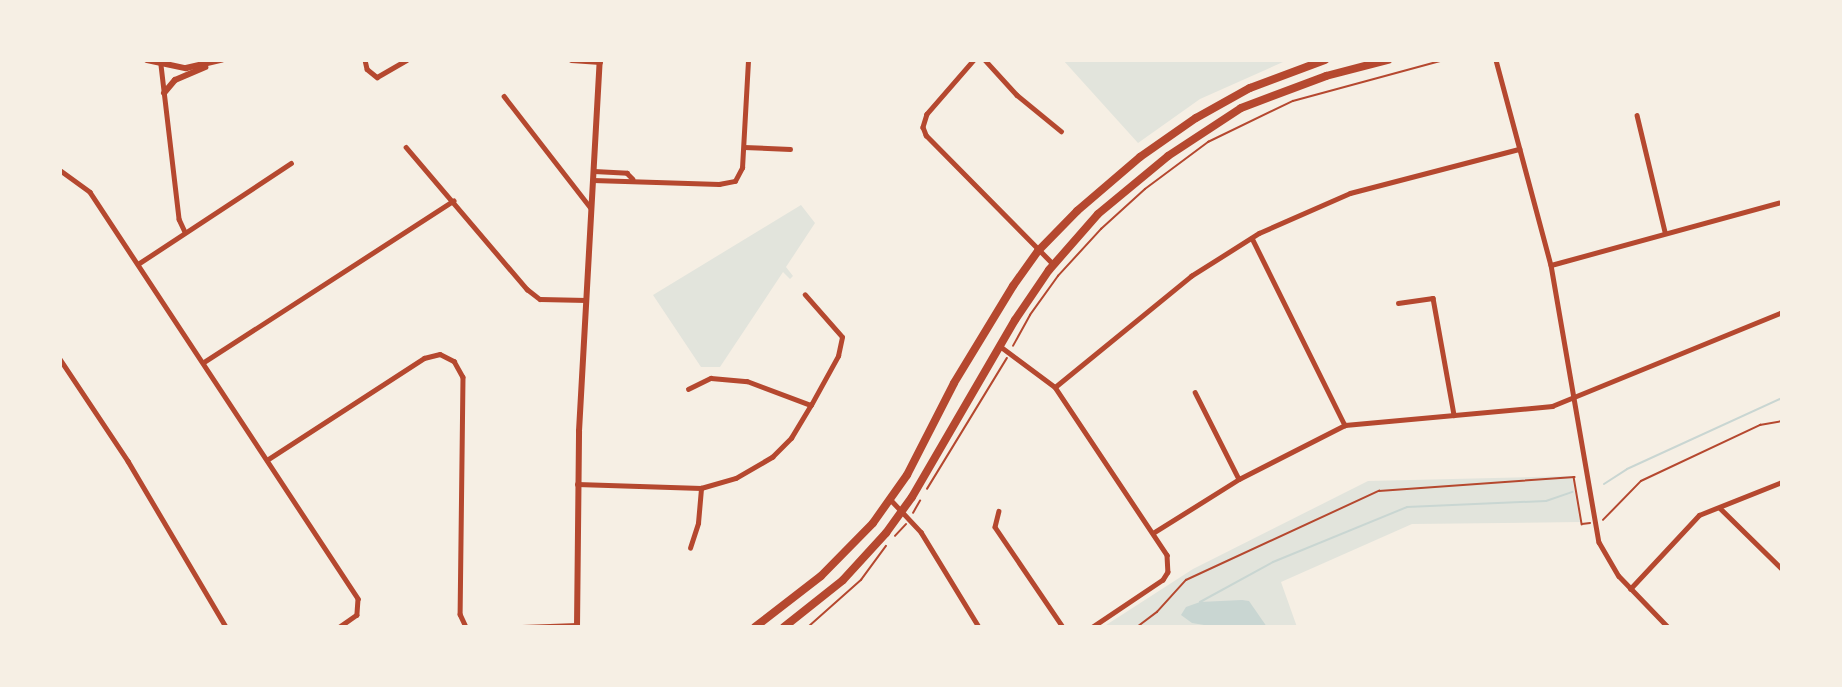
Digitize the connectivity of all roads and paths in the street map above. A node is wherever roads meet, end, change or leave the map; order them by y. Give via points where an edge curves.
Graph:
1 (147, 60) edge
2 (222, 60) edge
3 (365, 60) edge
4 (406, 60) edge
5 (571, 60) edge
6 (748, 60) edge
7 (974, 60) edge
8 (985, 60) edge
9 (1326, 60) edge
10 (1388, 60) edge
11 (1444, 60) edge
12 (1496, 60) edge
13 (600, 61) edge
14 (160, 65) junction
15 (205, 66) junction
16 (164, 93) junction
17 (504, 96) dead end
18 (1636, 115) dead end
19 (1061, 132) dead end
20 (406, 147) dead end
21 (744, 147) junction
22 (790, 149) dead end
23 (1519, 149) junction
24 (291, 163) dead end
25 (60, 170) edge
26 (594, 171) junction
27 (633, 179) junction
28 (593, 180) junction
29 (453, 201) junction
30 (1782, 202) edge
31 (591, 208) junction
32 (185, 232) junction
33 (1665, 232) junction
34 (1252, 238) junction
35 (1038, 251) junction
36 (138, 264) junction
37 (1054, 265) junction
38 (1551, 265) junction
39 (806, 295) dead end
40 (586, 300) junction
41 (1398, 303) dead end
42 (1782, 312) edge
43 (1000, 346) junction
44 (1014, 346) dead end
45 (1006, 358) dead end
46 (60, 359) edge
47 (204, 362) junction
48 (1055, 387) junction
49 (688, 389) dead end
50 (1195, 392) dead end
51 (1574, 398) junction
52 (812, 405) junction
53 (1454, 415) junction
54 (1782, 421) edge
55 (1345, 424) junction
56 (267, 460) junction
57 (1239, 479) junction
58 (1782, 482) edge
59 (578, 484) junction
60 (701, 488) junction
61 (891, 500) junction
62 (917, 507) dead end
63 (1720, 508) junction
64 (902, 511) junction
65 (999, 511) dead end
66 (1605, 519) dead end
67 (1582, 525) dead end
68 (899, 534) dead end
69 (1153, 534) junction
70 (893, 537) dead end
71 (886, 545) dead end
72 (690, 548) dead end
73 (1782, 569) edge
74 (1630, 589) junction
75 (577, 626) edge
76 (226, 627) edge
77 (340, 627) edge
78 (464, 627) edge
79 (522, 627) edge
80 (755, 627) edge
81 (784, 627) edge
82 (808, 627) edge
83 (979, 627) edge
84 (1062, 627) edge
85 (1093, 627) edge
86 (1137, 627) edge
87 (1668, 627) edge

1 - 14 street
2 - 15 street
3 - 4 street via 377,76
5 - 13 street
6 - 21 street
7 - 35 street via 927,114 923,127 929,140
8 - 19 street via 1017,95
9 - 35 main road via 1242,92 1172,134 1093,196
10 - 37 main road via 1278,92 1219,122 1168,156 1098,214
11 - 44 path via 1293,101 1208,142 1101,229 1029,315
12 - 23 street
13 - 26 street
14 - 15 street
14 - 16 street
15 - 16 street via 176,80
16 - 32 street via 179,219
17 - 31 street
18 - 33 street
20 - 29 street
21 - 22 street
21 - 27 street via 742,168 735,181 719,184
23 - 34 street via 1350,193
23 - 38 street
24 - 32 street
25 - 36 street via 90,192
26 - 27 street via 627,173
26 - 28 street
27 - 28 street
28 - 31 street
29 - 40 street via 527,289 540,299
29 - 47 street
30 - 33 street
31 - 40 street
32 - 36 street
33 - 38 street
34 - 48 street via 1191,276
34 - 55 street
35 - 37 street
35 - 61 main road via 970,355
36 - 47 street
37 - 43 main road
38 - 51 street
39 - 52 street via 842,337 837,356
40 - 59 street
41 - 53 street via 1433,298
42 - 51 street
43 - 48 street
43 - 64 main road
45 - 62 path
46 - 76 street via 128,460
47 - 56 street
48 - 69 street
49 - 52 street via 711,378 747,381
50 - 57 street
51 - 53 street via 1552,406
51 - 74 street via 1599,542
52 - 60 street via 792,438 771,458 736,478
53 - 55 street
54 - 66 path via 1760,425 1641,481
55 - 57 street
56 - 77 street via 358,599 357,615
56 - 78 street via 424,358 440,354 454,361 463,377 460,614
57 - 69 street
58 - 63 street
59 - 60 street
59 - 75 street
60 - 72 street via 698,523
61 - 64 street
61 - 80 main road via 835,564
63 - 73 street
63 - 74 street via 1700,514
64 - 81 main road via 855,568
64 - 83 street via 957,586
65 - 84 street via 995,527
67 - 86 path via 1574,477 1379,491 1186,580 1157,612
68 - 70 path
69 - 85 street via 1167,555 1164,580
71 - 82 path via 861,580
74 - 87 street
75 - 79 street

